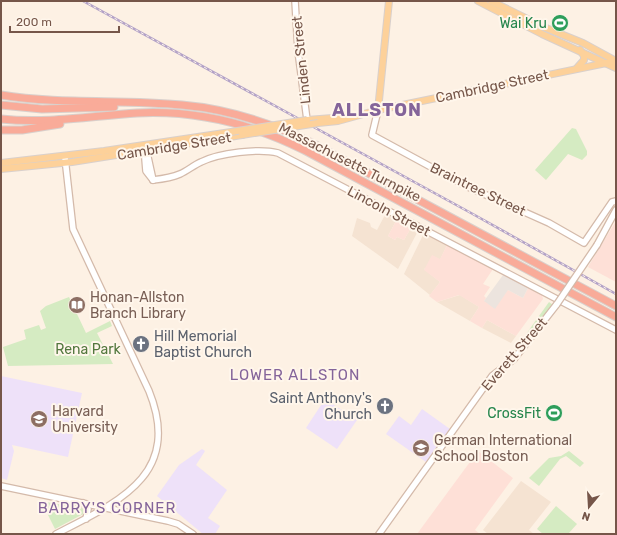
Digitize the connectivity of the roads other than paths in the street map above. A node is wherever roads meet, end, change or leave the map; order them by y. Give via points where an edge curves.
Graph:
1 (295, 1) edge
2 (389, 1) edge
3 (478, 1) edge
4 (490, 3) edge
5 (580, 50) junction
6 (616, 61) edge
7 (607, 62) junction
8 (575, 68) junction
9 (616, 68) edge
10 (1, 95) edge
11 (1, 105) edge
12 (202, 107) junction
13 (378, 110) junction
14 (136, 113) junction
15 (346, 117) junction
16 (1, 119) edge
17 (308, 119) junction
18 (1, 130) edge
19 (145, 149) junction
20 (65, 159) junction
21 (1, 163) edge
22 (1, 169) edge
23 (616, 201) edge
24 (616, 210) edge
25 (616, 306) edge
26 (616, 317) edge
27 (616, 330) edge
28 (1, 486) edge
29 (82, 503) junction
30 (107, 508) junction
31 (85, 519) junction
32 (56, 534) edge
33 (193, 534) edge
34 (379, 534) edge

1 - 17 street, Linden Street via 296,35
2 - 13 main road
3 - 4 main road
4 - 5 main road via 542,34
4 - 6 main road via 582,43
5 - 7 main road
5 - 8 main road via 584,60
6 - 7 main road, Cambridge Street
7 - 8 main road, Cambridge Street
7 - 9 main road
8 - 13 main road, Cambridge Street
10 - 12 highway, Massachusetts Turnpike via 54,101 159,103
11 - 12 highway via 42,109
12 - 25 highway, Massachusetts Turnpike via 250,118 300,137
13 - 15 main road, Cambridge Street
13 - 23 street, Braintree Street via 372,135 466,186 551,224 584,243 612,202
14 - 16 highway, Massachusetts Turnpike via 53,121
14 - 18 highway via 120,118 22,130
14 - 26 highway, Massachusetts Turnpike via 177,114 217,119 255,129 286,142
15 - 17 main road, Cambridge Street
15 - 19 main road, Cambridge Street, bridge via 338,121
17 - 19 main road, Cambridge Street, bridge
19 - 20 main road, Cambridge Street
19 - 27 street, Lincoln Street via 147,172 153,180 176,176 204,160 235,153 263,150 280,153
20 - 21 main road, Cambridge Street
20 - 22 main road, Cambridge Street
20 - 30 street via 73,229 148,390 159,427 157,447 145,473 126,495
24 - 34 street, Everett Street, bridge via 597,245 557,304 514,359 492,376
28 - 29 street
29 - 30 street
29 - 31 street via 88,509
30 - 31 street
30 - 33 street via 172,522
31 - 32 street

